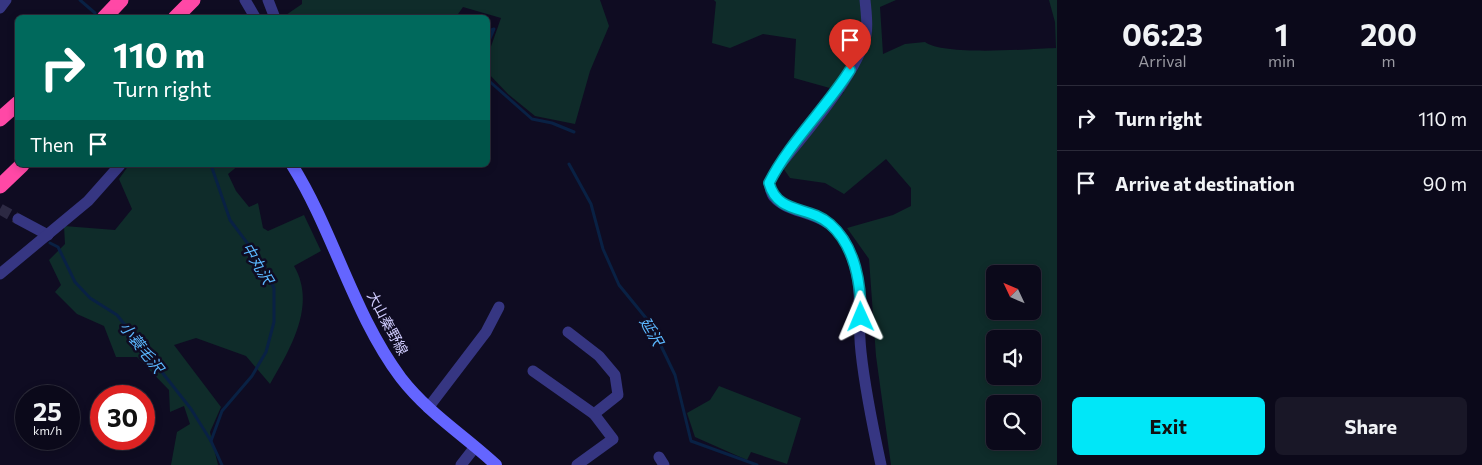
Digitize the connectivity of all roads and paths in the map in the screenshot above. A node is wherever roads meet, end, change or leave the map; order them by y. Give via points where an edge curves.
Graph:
1 (6, 0) edge
2 (121, 0) edge
3 (193, 0) edge
4 (245, 0) edge
5 (268, 0) edge
6 (865, 0) edge
7 (0, 8) edge
8 (107, 15) edge
9 (178, 15) edge
10 (254, 15) edge
11 (274, 15) edge
12 (15, 106) edge
13 (0, 119) edge
14 (20, 167) edge
15 (118, 167) edge
16 (293, 167) edge
17 (0, 186) edge
18 (18, 219) tunnel mouth
19 (48, 235) junction
20 (0, 274) edge
21 (499, 308) dead end
22 (568, 332) dead end
23 (533, 371) dead end
24 (428, 408) junction
25 (594, 414) junction
26 (475, 447) junction
27 (461, 465) edge
28 (496, 465) edge
29 (577, 465) edge
30 (881, 465) edge

1 - 7 street
2 - 8 highway
3 - 9 highway
4 - 10 street
5 - 11 street
6 - 30 street via 866,34 859,54 769,183 773,196 781,203 829,223 843,239 857,270 861,289 861,349 865,383
12 - 13 highway
14 - 17 highway
15 - 19 street via 93,196
16 - 24 main road, 大山秦野線 via 378,342 401,377
18 - 19 street
19 - 20 street
21 - 24 street via 486,332
22 - 25 street via 599,356 615,375 618,395
23 - 25 street
24 - 26 main road, 大山秦野線
25 - 29 street via 613,439
26 - 27 street
26 - 28 main road, 大山秦野線

